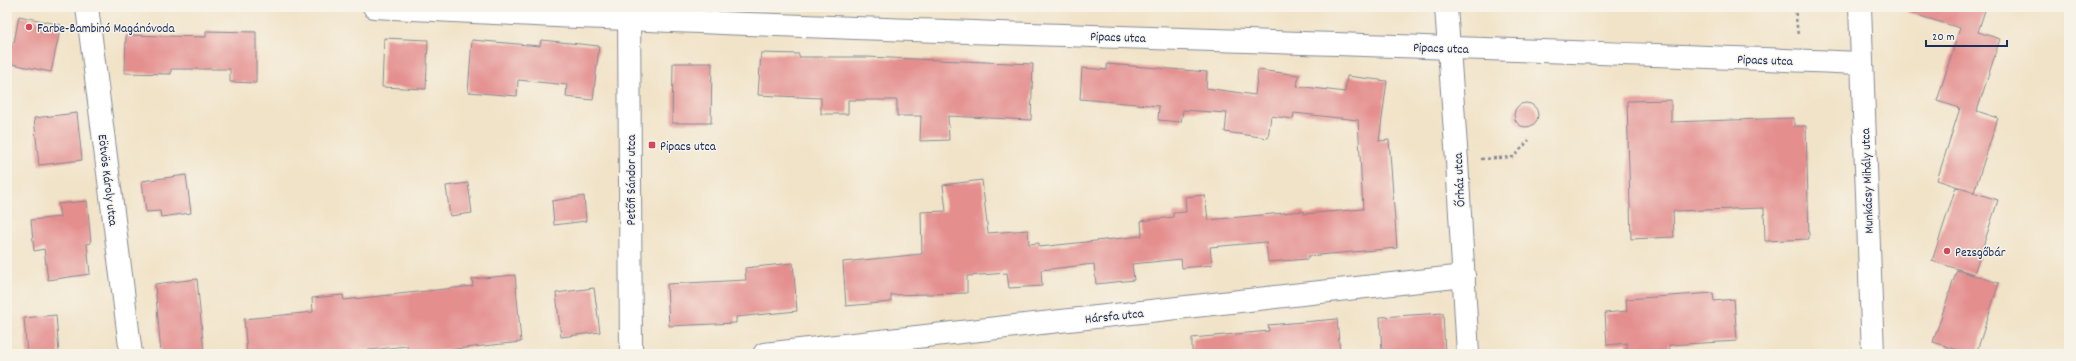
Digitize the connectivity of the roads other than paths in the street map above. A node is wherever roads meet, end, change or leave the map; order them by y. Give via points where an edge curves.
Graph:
1 (86, 7) edge
2 (374, 7) edge
3 (1446, 7) edge
4 (1860, 7) edge
5 (630, 14) edge
6 (1448, 47) junction
7 (1862, 63) junction
8 (1464, 276) junction
9 (131, 354) edge
10 (631, 354) edge
11 (764, 354) edge
12 (1468, 354) edge
13 (1873, 354) edge

1 - 9 street, Eötvös Károly utca
2 - 5 street, Pipacs utca
3 - 6 street, Őrház utca
4 - 7 street, Munkácsy Mihály utca
5 - 6 street, Pipacs utca
5 - 10 street, Petőfi Sándor utca
6 - 7 street, Pipacs utca
6 - 8 street, Őrház utca via 1458,161
7 - 13 street, Munkácsy Mihály utca
8 - 11 street, Hársfa utca
8 - 12 street, Őrház utca

